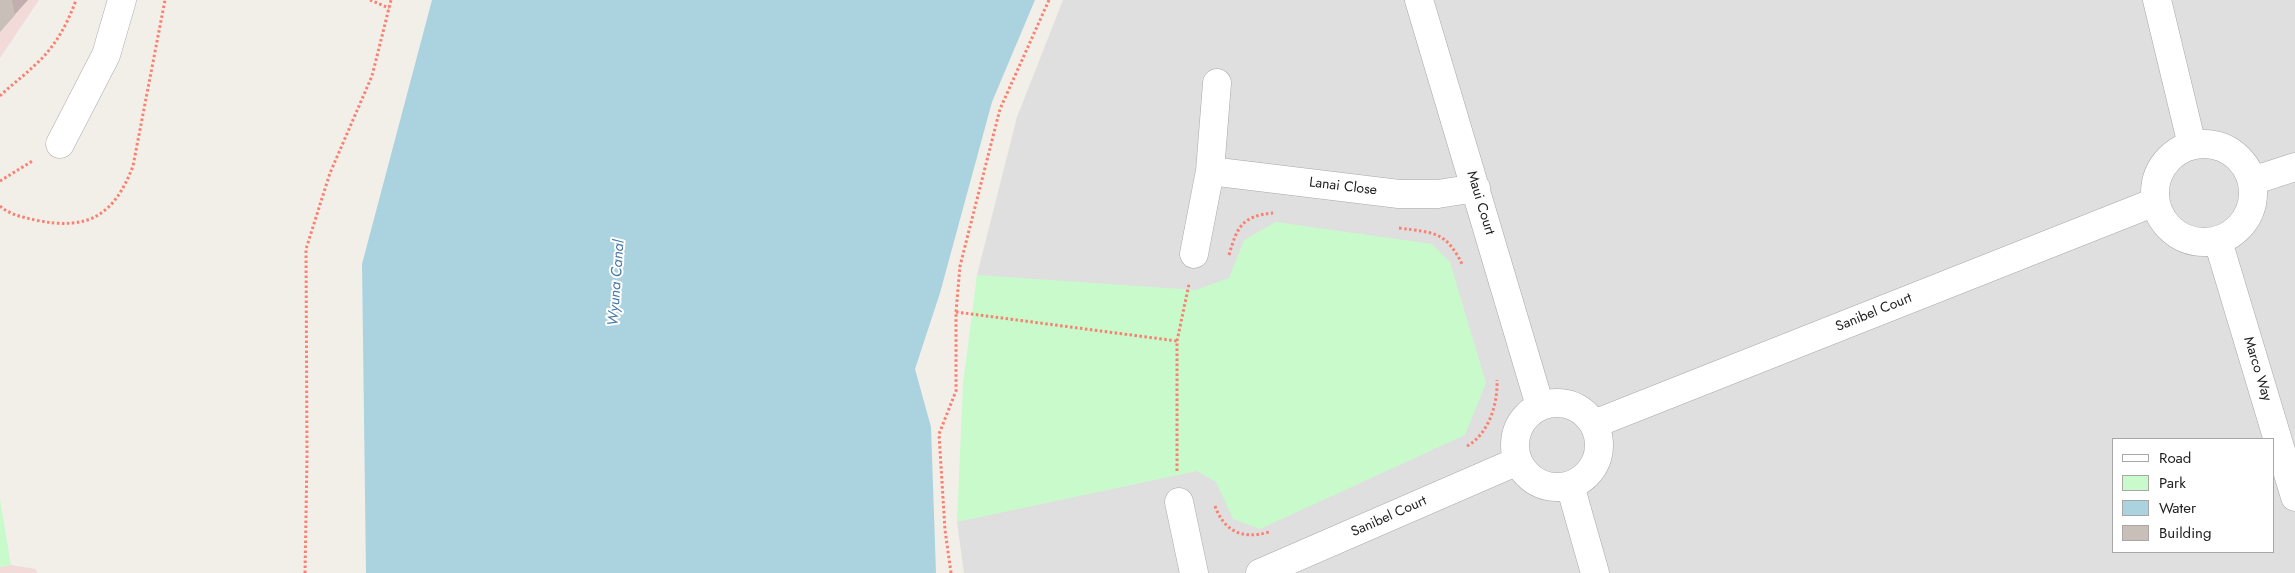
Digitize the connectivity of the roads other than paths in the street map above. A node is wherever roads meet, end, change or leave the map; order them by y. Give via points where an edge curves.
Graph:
1 (122, 0) edge
2 (1419, 0) edge
3 (2158, 0) edge
4 (1217, 83) dead end
5 (60, 144) road end
6 (2192, 145) junction
7 (2295, 167) edge
8 (1210, 170) junction
9 (2252, 181) junction
10 (1476, 188) junction
11 (2155, 202) junction
12 (2218, 241) junction
13 (1194, 254) road end
14 (1540, 406) junction
15 (1594, 424) junction
16 (1518, 461) junction
17 (1570, 485) junction
18 (2295, 497) edge
19 (1179, 502) road end
20 (1194, 573) edge
21 (1260, 573) edge
22 (1595, 573) edge

1 - 5 street via 106,55
2 - 10 street, Maui Court
3 - 6 street
4 - 8 street
6 - 9 street via 2207,144 2236,156
6 - 11 street via 2167,160 2154,187
7 - 9 street
8 - 10 street, Lanai Close via 1399,194 1438,194
8 - 13 street
9 - 12 street via 2250,211 2243,224
10 - 14 street, Maui Court
11 - 12 street via 2160,218 2185,240
11 - 15 street, Sanibel Court
12 - 18 street, Marco Way
14 - 15 street via 1564,403 1576,407
14 - 16 street via 1521,423 1515,448
15 - 17 street via 1598,436 1596,460 1581,480
16 - 17 street via 1529,476 1545,485
16 - 21 street, Sanibel Court
17 - 22 street
19 - 20 street

